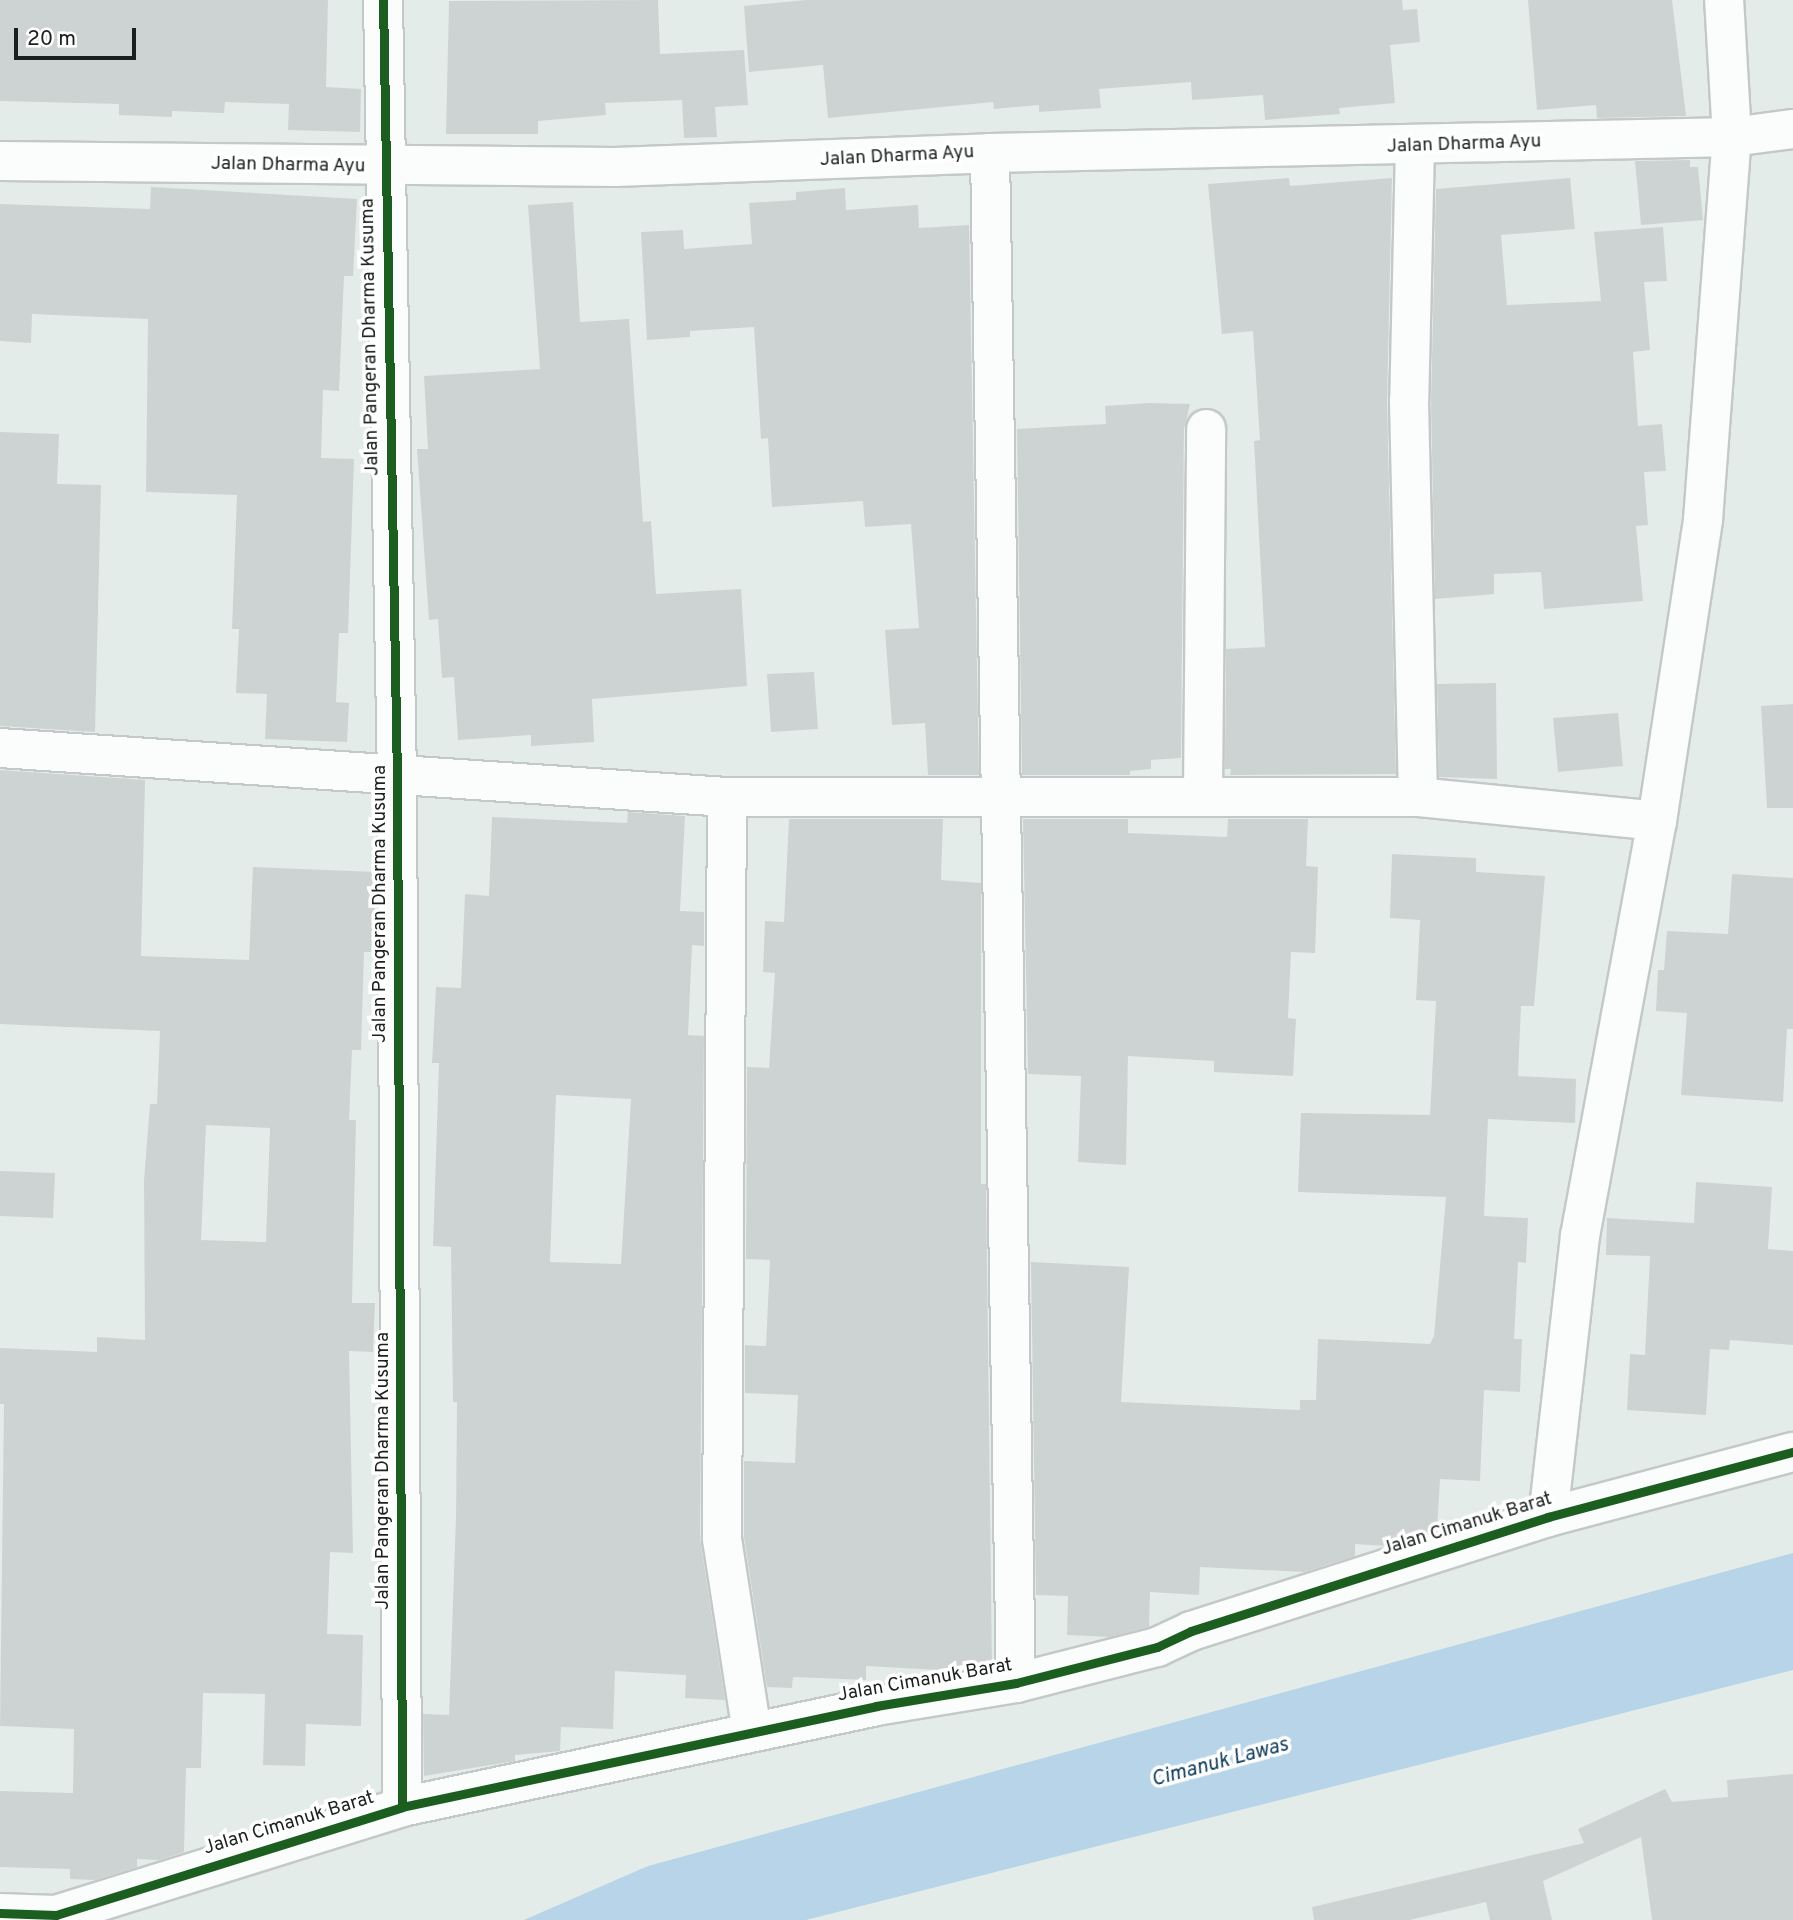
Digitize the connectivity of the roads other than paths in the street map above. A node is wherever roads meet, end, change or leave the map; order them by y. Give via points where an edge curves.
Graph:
1 (383, 0) edge
2 (1724, 0) edge
3 (1793, 129) edge
4 (1732, 137) junction
5 (1415, 146) junction
6 (990, 153) junction
7 (0, 161) edge
8 (385, 167) junction
9 (1206, 429) dead end
10 (0, 748) edge
11 (397, 775) junction
12 (998, 794) junction
13 (1203, 794) junction
14 (727, 797) junction
15 (1418, 797) junction
16 (1657, 821) junction
17 (1793, 1452) edge
18 (1548, 1517) junction
19 (1016, 1683) junction
20 (752, 1732) junction
21 (402, 1807) junction
22 (0, 1913) edge
23 (53, 1917) edge

1 - 8 street, Jalan Pangeran Dharma Kusuma
2 - 4 street
3 - 4 street, Jalan Dharma Ayu
4 - 5 street, Jalan Dharma Ayu
4 - 16 street via 1703,520
5 - 6 street, Jalan Dharma Ayu
5 - 15 street via 1409,401
6 - 8 street, Jalan Dharma Ayu via 615,167
6 - 12 street
7 - 8 street, Jalan Dharma Ayu
8 - 11 street, Jalan Pangeran Dharma Kusuma
9 - 13 street
10 - 11 street
11 - 14 street
11 - 21 street, Jalan Pangeran Dharma Kusuma
12 - 13 street
12 - 14 street
12 - 19 street
13 - 15 street
14 - 20 street via 722,1539
15 - 16 street
16 - 18 street via 1580,1236
17 - 18 street, Jalan Cimanuk Barat
18 - 19 street, Jalan Cimanuk Barat via 1191,1631 1157,1647
19 - 20 street, Jalan Cimanuk Barat
20 - 21 street, Jalan Cimanuk Barat
21 - 23 street, Jalan Cimanuk Barat
22 - 23 street, Jalan Cimanuk Barat

